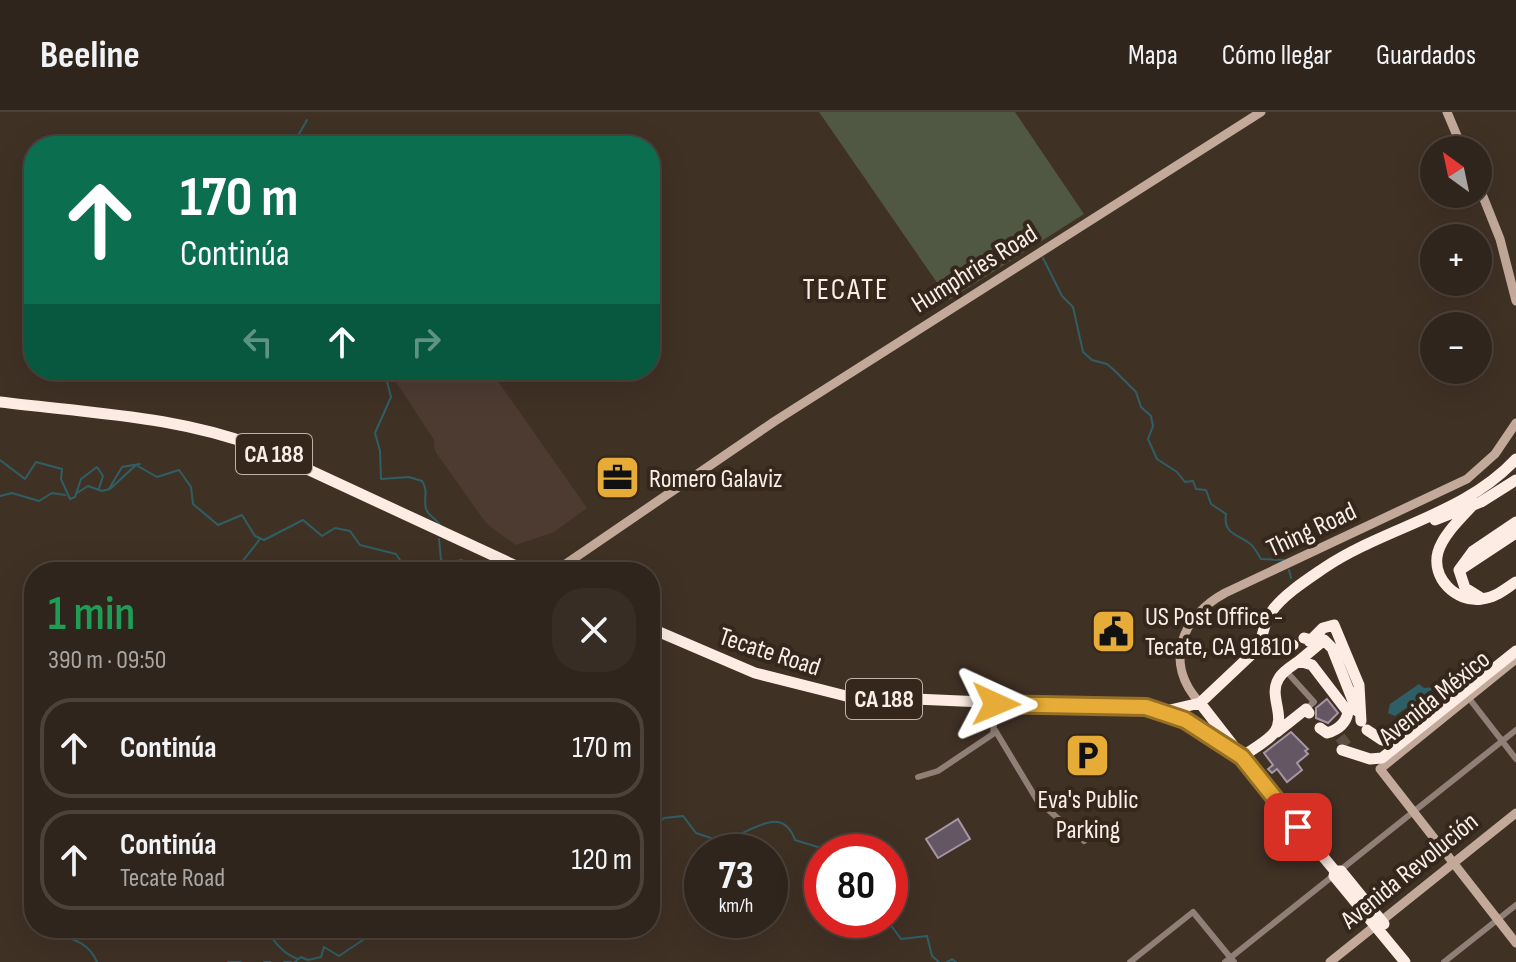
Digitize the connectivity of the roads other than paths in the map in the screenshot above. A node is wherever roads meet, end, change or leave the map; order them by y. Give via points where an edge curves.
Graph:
1 (1261, 112) edge
2 (1447, 112) edge
3 (1457, 136) edge
4 (1488, 208) edge
5 (1516, 301) edge
6 (0, 402) edge
7 (1516, 424) edge
8 (1516, 459) edge
9 (1516, 480) edge
10 (1472, 506) junction
11 (1516, 522) edge
12 (1415, 525) junction
13 (1516, 533) edge
14 (507, 562) edge
15 (569, 562) edge
16 (1459, 570) junction
17 (1516, 582) edge
18 (1485, 599) junction
19 (1268, 619) junction
20 (660, 632) edge
21 (1324, 640) junction
22 (1301, 641) junction
23 (1516, 651) edge
24 (1245, 658) junction
25 (1516, 659) edge
26 (1299, 661) junction
27 (1286, 671) junction
28 (1468, 697) junction
29 (1200, 703) junction
30 (996, 704) junction
31 (1146, 707) junction
32 (1307, 711) joint
33 (1364, 721) junction
34 (1320, 728) dead end
35 (995, 730) junction
36 (1516, 730) edge
37 (1273, 734) junction
38 (1340, 741) junction
39 (1502, 741) junction
40 (1401, 742) junction
41 (1242, 757) junction
42 (1516, 759) edge
43 (1381, 764) junction
44 (918, 777) dead end
45 (1413, 813) junction
46 (1516, 813) edge
47 (1084, 841) dead end
48 (1453, 864) junction
49 (1337, 873) junction
50 (1516, 905) edge
51 (1497, 920) junction
52 (1378, 924) junction
53 (1516, 943) edge
54 (1230, 961) edge
55 (1130, 962) edge
56 (1330, 962) edge
57 (1405, 962) edge
58 (1414, 962) edge
59 (1444, 962) edge

1 - 15 street, Humphries Road via 775,421
2 - 3 street
4 - 5 street
6 - 14 highway, CA 188 via 222,434
7 - 29 street, Thing Road via 1495,454 1467,479 1204,606 1185,633 1180,655 1182,678
8 - 12 highway via 1473,494
9 - 10 highway
10 - 12 highway
10 - 18 highway via 1441,544 1438,570 1459,596
11 - 16 highway via 1473,551
12 - 19 highway via 1322,569 1277,605
13 - 16 highway
16 - 18 highway via 1465,588
17 - 18 highway
19 - 22 highway via 1277,640
19 - 24 highway via 1262,641
20 - 30 highway, Tecate Road / CA 188 via 755,673 825,692
21 - 22 highway
21 - 26 highway
21 - 33 highway
22 - 24 highway
22 - 33 highway via 1334,625 1359,685
23 - 40 highway
24 - 29 highway
25 - 28 street, Avenida México
26 - 27 highway
26 - 38 highway via 1312,665 1344,705 1347,717
27 - 32 street via 1314,702
27 - 37 highway via 1274,692 1279,721
28 - 39 street
28 - 43 street, Avenida México
29 - 31 highway, Tecate Road / CA 188 via 1177,709
29 - 41 highway, CA 188
30 - 31 highway, Tecate Road / CA 188
30 - 35 street
31 - 41 highway, CA 188 via 1185,720
32 - 37 highway
33 - 40 highway
34 - 38 highway
35 - 44 street via 938,771
35 - 47 street via 1037,800
36 - 39 street
37 - 41 highway
38 - 43 highway
39 - 42 street
39 - 45 street
40 - 43 highway
41 - 49 highway, CA 188 via 1278,810
43 - 45 street
45 - 48 street
45 - 49 street
46 - 48 street, Avenida Revolución
48 - 51 street
48 - 52 street, Avenida Revolución
49 - 52 highway
49 - 54 street
50 - 51 street
51 - 53 street
51 - 59 street
52 - 56 street, Avenida Revolución
52 - 57 highway
52 - 58 highway
54 - 55 street via 1193,912

